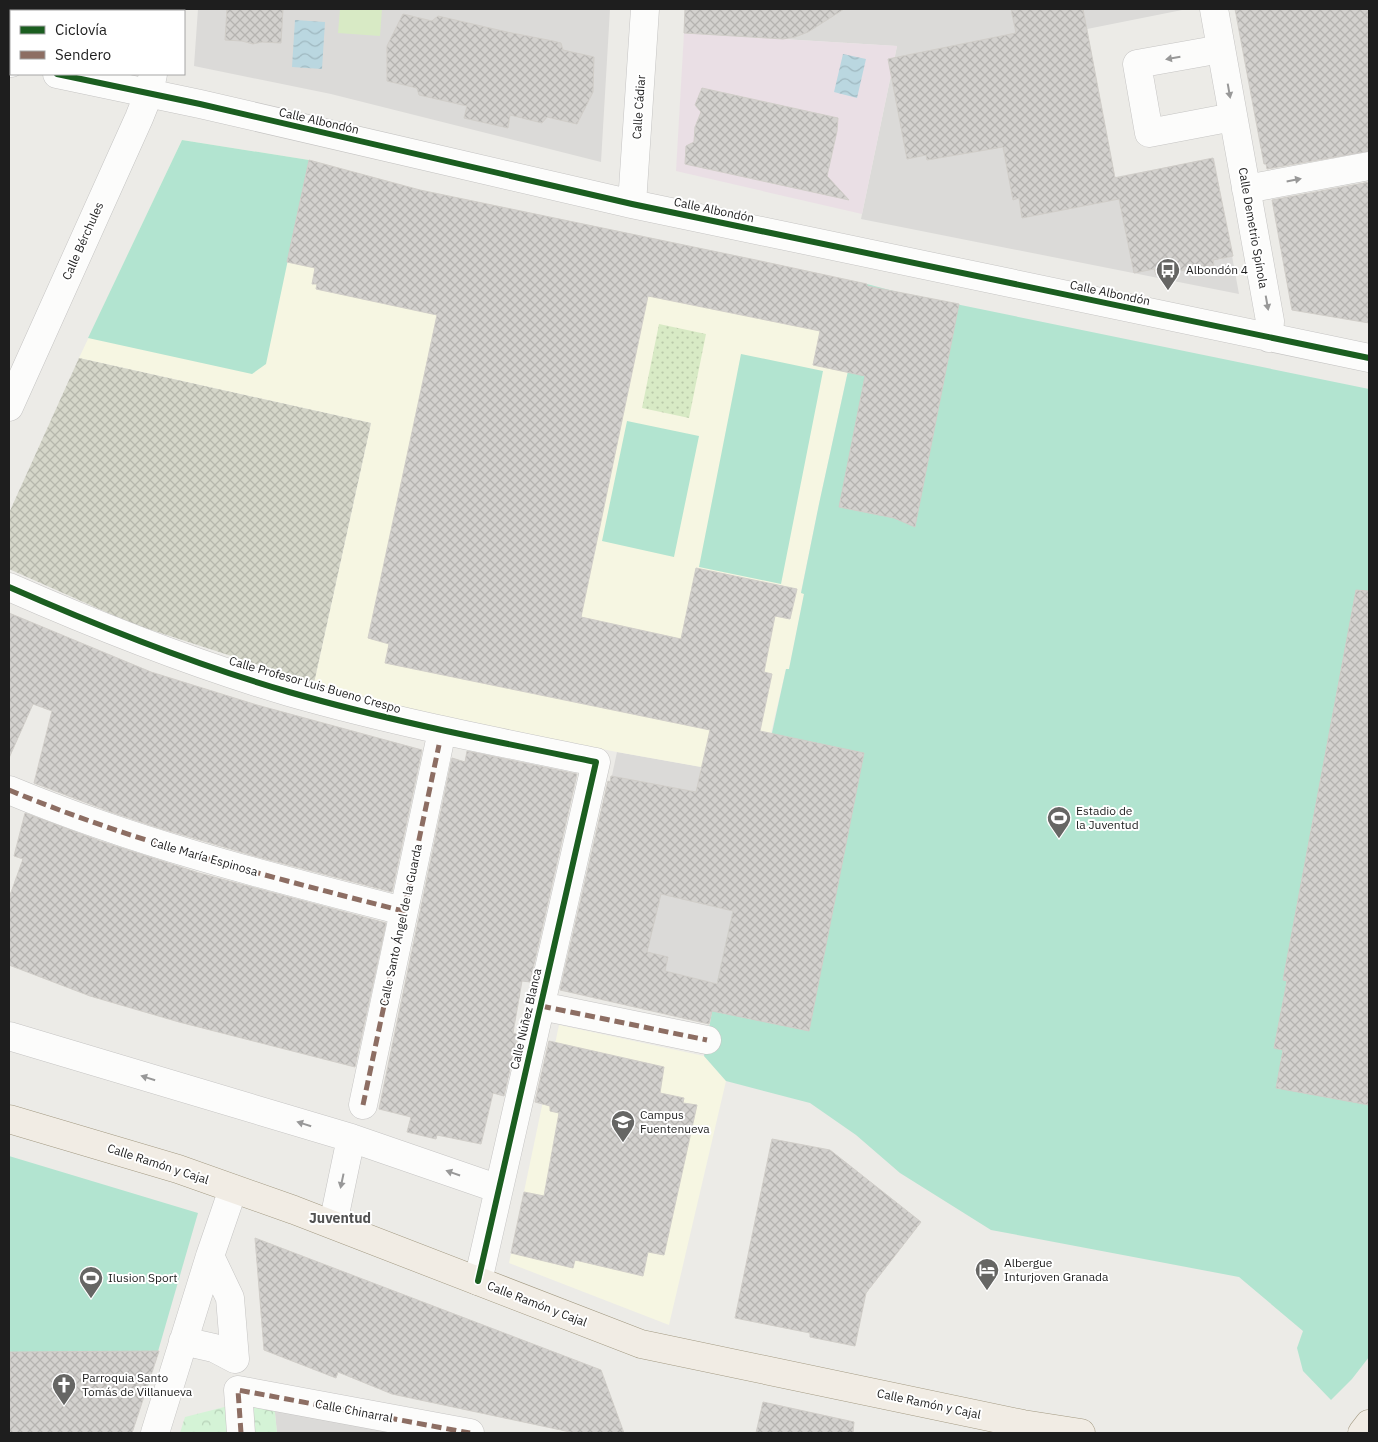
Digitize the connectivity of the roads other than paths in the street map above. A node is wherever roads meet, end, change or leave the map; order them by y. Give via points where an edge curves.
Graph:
1 (645, 9) edge
2 (1214, 9) edge
3 (1221, 49) junction
4 (66, 75) edge
5 (151, 84) edge
6 (1233, 117) junction
7 (1369, 166) edge
8 (1246, 189) junction
9 (632, 204) junction
10 (1268, 338) junction
11 (1369, 358) edge
12 (9, 407) edge
13 (9, 587) edge
14 (439, 745) dead end
15 (596, 762) joint
16 (9, 790) edge
17 (403, 911) junction
18 (541, 1006) junction
19 (9, 1036) edge
20 (707, 1040) dead end
21 (363, 1105) dead end
22 (9, 1119) edge
23 (351, 1138) junction
24 (233, 1188) junction
25 (499, 1189) junction
26 (333, 1224) junction
27 (210, 1256) junction
28 (478, 1281) junction
29 (183, 1342) junction
30 (1369, 1424) edge
31 (155, 1433) edge
32 (241, 1433) edge
33 (470, 1433) edge
34 (1082, 1433) edge
35 (1362, 1433) edge

1 - 9 street, Calle Cádiar
2 - 3 street, Calle Demetrio Spínola
3 -> 6 street, Calle Demetrio Spínola
3 -> 6 street via 1137,64 1148,133
4 - 5 street, Calle Albondón
5 - 9 street, Calle Albondón
5 - 12 street, Calle Bérchules
6 - 8 street, Calle Demetrio Spínola
8 -> 7 street
8 -> 10 street, Calle Demetrio Spínola via 1270,322
9 - 10 street, Calle Albondón
10 - 11 street, Calle Albondón
13 - 15 street, Calle Profesor Luis Bueno Crespo via 95,625 289,692 437,730
14 - 17 street, Calle Santo Ángel de la Guarda
15 - 18 street, Calle Núñez Blanca
16 - 17 street, Calle María Espinosa via 140,839
17 - 21 street, Calle Santo Ángel de la Guarda
18 - 20 street, Calle Núñez Blanca
18 - 25 street, Calle Núñez Blanca
23 -> 19 street
22 - 24 main road, Calle Ramón y Cajal
25 -> 23 street
23 -> 26 street
24 - 26 main road, Calle Ramón y Cajal
24 - 27 street
25 - 28 street, Calle Núñez Blanca
26 - 28 main road, Calle Ramón y Cajal
27 - 29 street
27 - 29 street via 230,1298 235,1359 214,1348
28 - 34 main road, Calle Ramón y Cajal via 641,1344 1023,1424
29 - 31 street
30 - 35 main road
32 - 33 street, Calle Chinarral via 238,1390

